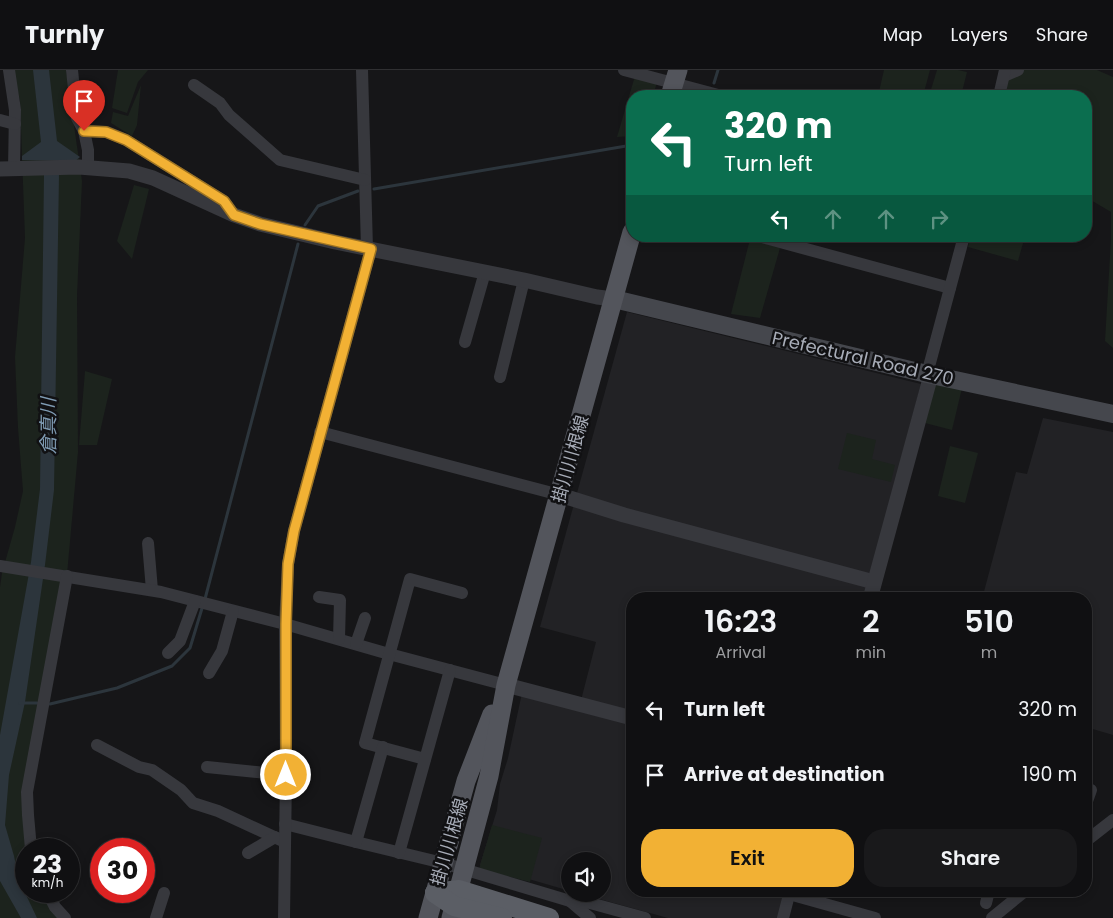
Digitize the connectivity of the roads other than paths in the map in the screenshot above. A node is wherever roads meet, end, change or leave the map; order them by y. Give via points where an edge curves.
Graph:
1 (9, 70) edge
2 (72, 70) edge
3 (362, 70) edge
4 (624, 70) edge
5 (1018, 70) edge
6 (1005, 73) edge
7 (674, 83) edge
8 (194, 85) dead end
9 (700, 90) edge
10 (1001, 90) edge
11 (0, 120) edge
12 (15, 124) junction
13 (84, 131) junction
14 (84, 168) junction
15 (12, 169) edge
16 (365, 180) junction
17 (234, 215) junction
18 (629, 242) edge
19 (780, 242) edge
20 (962, 242) edge
21 (369, 249) junction
22 (485, 272) junction
23 (524, 280) junction
24 (950, 288) junction
25 (614, 299) junction
26 (465, 342) dead end
27 (929, 374) junction
28 (500, 377) dead end
29 (1113, 414) edge
30 (320, 432) junction
31 (560, 495) junction
32 (148, 543) dead end
33 (4, 566) edge
34 (65, 576) junction
35 (874, 582) junction
36 (152, 590) junction
37 (872, 592) edge
38 (462, 593) dead end
39 (319, 597) dead end
40 (195, 601) junction
41 (234, 611) junction
42 (365, 618) dead end
43 (286, 624) junction
44 (339, 639) junction
45 (356, 644) junction
46 (168, 653) dead end
47 (390, 654) junction
48 (450, 670) junction
49 (209, 673) dead end
50 (506, 684) junction
51 (626, 716) edge
52 (97, 745) dead end
53 (383, 747) junction
54 (425, 759) junction
55 (207, 767) dead end
56 (286, 775) junction
57 (1113, 820) edge
58 (285, 824) junction
59 (1092, 836) edge
60 (30, 838) edge
61 (280, 839) junction
62 (356, 842) junction
63 (248, 852) dead end
64 (399, 853) junction
65 (443, 863) junction
66 (464, 870) junction
67 (164, 893) dead end
68 (435, 893) junction
69 (789, 897) edge
70 (806, 897) edge
71 (1018, 897) edge
72 (561, 898) edge
73 (571, 902) edge
74 (580, 902) edge
75 (54, 903) edge
76 (455, 904) edge
77 (65, 918) edge
78 (156, 918) edge
79 (284, 918) edge
80 (428, 918) edge
81 (502, 918) edge
82 (549, 918) edge
83 (590, 918) edge
84 (645, 918) edge
85 (783, 918) edge
86 (875, 918) edge
87 (992, 918) edge

1 - 12 street
2 - 13 street via 77,118
3 - 16 street
4 - 7 street
5 - 6 street
6 - 10 street
7 - 9 street
8 - 16 street via 220,103 229,115 280,160
11 - 12 street
12 - 15 street
13 - 14 street via 88,150
13 - 17 street via 106,132 126,140 224,201
14 - 15 street
14 - 17 street via 129,171 152,178
16 - 21 street
17 - 21 street
18 - 25 main road, 掛川川根線
19 - 24 street
20 - 24 street
21 - 22 street
21 - 30 street
22 - 23 street
22 - 26 street
23 - 25 street
23 - 28 street
24 - 27 street
25 - 27 main road, Prefectural Road 270
25 - 31 main road, 掛川川根線
27 - 29 main road, Prefectural Road 270
27 - 35 street
30 - 31 street
30 - 43 street via 288,564
31 - 35 street via 633,518
31 - 50 main road, 掛川川根線
32 - 36 street
33 - 34 street
34 - 36 street
34 - 60 street via 27,792
35 - 37 street
36 - 40 street
38 - 47 street via 410,579
39 - 44 street via 340,600
40 - 41 street
40 - 46 street via 180,641
41 - 43 street
41 - 49 street via 222,651
42 - 45 street
43 - 44 street
43 - 56 street
44 - 45 street
45 - 47 street
47 - 48 street
47 - 53 street via 365,742
48 - 50 street
48 - 54 street
50 - 51 street
50 - 65 main road, 掛川川根線 via 466,781
50 - 66 main road, 掛川川根線 via 489,776
52 - 61 street via 139,767 152,770 181,790 193,804 218,811
53 - 54 street
53 - 62 street
54 - 64 street
55 - 56 street
56 - 58 street
57 - 59 street
58 - 61 street
58 - 62 street
61 - 63 street
61 - 79 street
62 - 64 street
64 - 65 street
65 - 66 street
65 - 68 main road, 掛川川根線
66 - 72 street
66 - 76 main road, 掛川川根線
67 - 78 street
68 - 76 highway
68 - 80 main road, 掛川川根線
69 - 85 street
70 - 86 street
71 - 87 street
73 - 83 street
74 - 84 street
75 - 77 street
76 - 81 highway
76 - 82 highway

